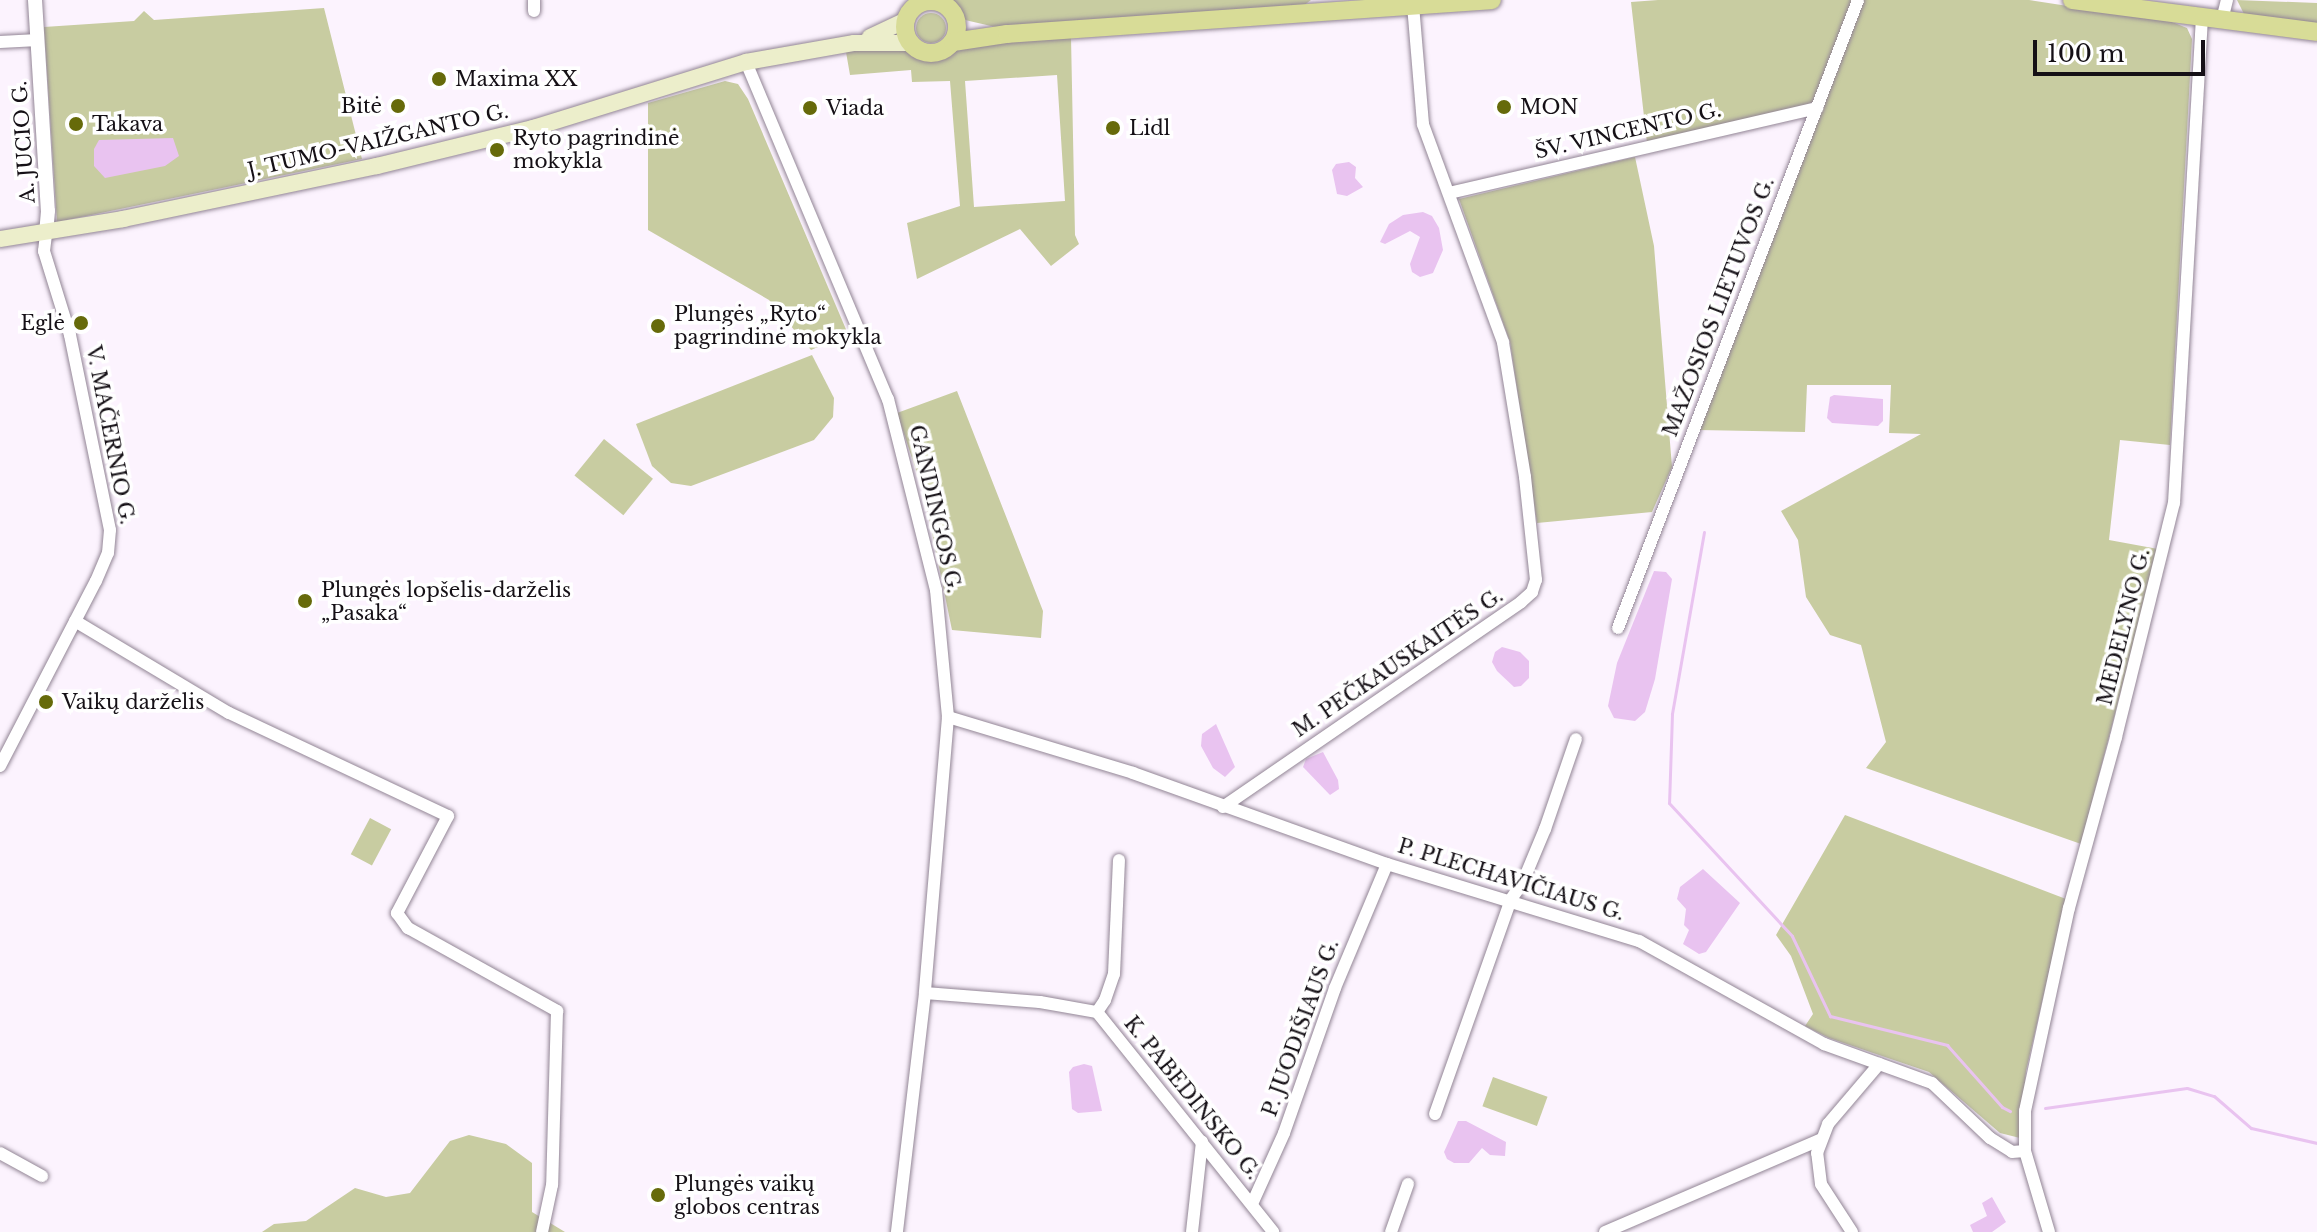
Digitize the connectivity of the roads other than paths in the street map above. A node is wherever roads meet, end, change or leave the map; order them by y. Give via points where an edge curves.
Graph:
1 (35, 0) edge
2 (1492, 0) edge
3 (1858, 0) edge
4 (2072, 0) edge
5 (2227, 0) edge
6 (928, 1) edge
7 (1321, 6) edge
8 (1413, 6) junction
9 (2202, 18) junction
10 (2222, 20) junction
11 (905, 21) junction
12 (957, 22) junction
13 (2317, 32) edge
14 (1007, 34) junction
15 (38, 40) junction
16 (0, 42) edge
17 (953, 42) junction
18 (854, 43) junction
19 (909, 43) junction
20 (746, 62) junction
21 (1817, 108) junction
22 (1449, 193) junction
23 (46, 234) junction
24 (0, 239) edge
25 (75, 621) junction
26 (1618, 628) dead end
27 (948, 717) junction
28 (1576, 739) dead end
29 (0, 766) edge
30 (1223, 807) junction
31 (1119, 860) dead end
32 (1387, 864) junction
33 (1511, 899) junction
34 (925, 993) junction
35 (1097, 1012) junction
36 (1879, 1064) junction
37 (1435, 1114) dead end
38 (1820, 1140) junction
39 (1202, 1142) junction
40 (2025, 1151) junction
41 (0, 1153) edge
42 (42, 1176) dead end
43 (1408, 1184) dead end
44 (1252, 1204) junction
45 (542, 1232) edge
46 (897, 1232) edge
47 (1192, 1232) edge
48 (1273, 1232) edge
49 (1391, 1232) edge
50 (1605, 1232) edge
51 (1852, 1232) edge
52 (2049, 1232) edge

1 - 15 street, A. JUCIO G.
2 - 8 main road
3 - 21 street, MAŽOSIOS LIETUVOS G.
4 - 9 main road
5 - 10 street
6 - 11 main road
6 - 12 main road via 949,8
7 - 8 main road
7 - 14 main road
8 - 22 street, M. PEČKAUSKAITĖS G. via 1423,124
9 - 10 main road
9 - 40 street, MEDELYNO G. via 2174,503 2066,922 2029,1086
10 - 13 main road
11 - 18 main road, J. TUMO-VAIŽGANTO G.
11 - 19 main road
12 - 14 main road
12 - 17 main road
14 - 17 main road
15 - 16 street
15 - 23 street, A. JUCIO G.
17 - 19 main road via 933,54
18 - 19 main road, J. TUMO-VAIŽGANTO G.
18 - 20 main road, J. TUMO-VAIŽGANTO G.
20 - 23 main road, J. TUMO-VAIŽGANTO G. via 521,131
20 - 27 street, GANDINGOS G. via 888,399 936,590
21 - 22 street, ŠV. VINCENTO G.
21 - 26 street, MAŽOSIOS LIETUVOS G.
22 - 30 street, M. PEČKAUSKAITĖS G. via 1503,342 1525,477 1536,580 1532,592
23 - 24 main road, J. TUMO-VAIŽGANTO G.
23 - 25 street, V. MAČERNIO G. via 44,251 70,335 110,530 108,553
25 - 29 street, V. MAČERNIO G.
25 - 45 street via 229,713 448,816 397,913 408,928 557,1011 552,1185
27 - 30 street, P. PLECHAVIČIAUS G. via 1133,773
27 - 34 street, GANDINGOS G.
28 - 33 street via 1545,829
30 - 32 street, P. PLECHAVIČIAUS G.
31 - 35 street via 1114,974
32 - 33 street, P. PLECHAVIČIAUS G.
32 - 44 street, P. JUODIŠIAUS G. via 1335,988 1279,1147
33 - 36 street, P. PLECHAVIČIAUS G. via 1639,941 1824,1044
33 - 37 street
34 - 35 street, K. PABEDINSKO G.
34 - 46 street, GANDINGOS G.
35 - 39 street, K. PABEDINSKO G.
36 - 38 street
36 - 40 street, P. PLECHAVIČIAUS G. via 1932,1083 1990,1138 2012,1152
38 - 50 street
38 - 51 street via 1821,1184
39 - 44 street, K. PABEDINSKO G.
39 - 47 street
40 - 52 street, MEDELYNO G.
41 - 42 street
43 - 49 street
44 - 48 street, K. PABEDINSKO G.

